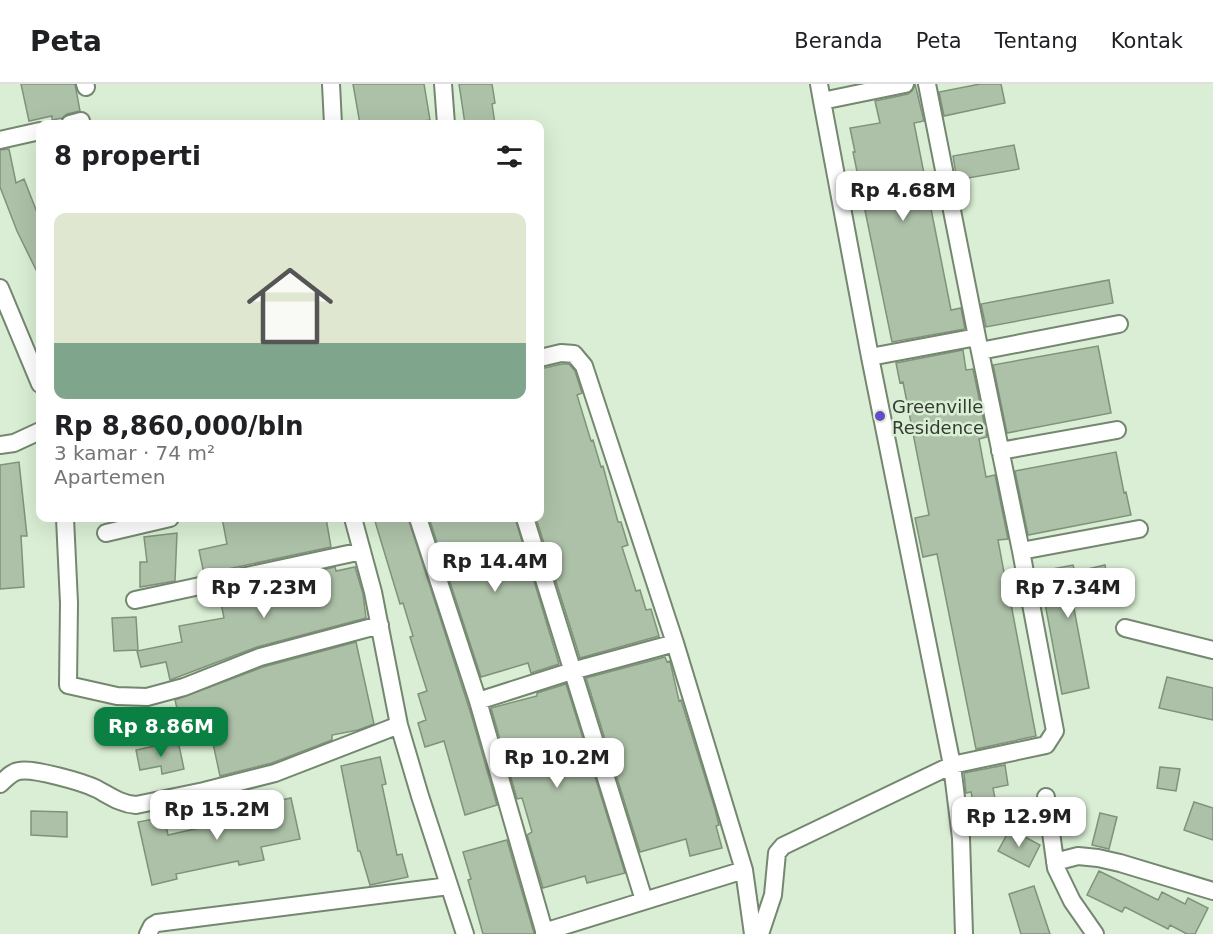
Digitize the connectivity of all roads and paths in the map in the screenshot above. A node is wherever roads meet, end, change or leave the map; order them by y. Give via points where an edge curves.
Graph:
1 (330, 84) edge
2 (444, 84) edge
3 (819, 84) edge
4 (905, 84) edge
5 (927, 84) edge
6 (822, 101) junction
7 (333, 120) edge
8 (446, 120) edge
9 (36, 132) edge
10 (0, 140) edge
11 (0, 288) edge
12 (1119, 324) dead end
13 (978, 344) junction
14 (544, 357) edge
15 (870, 357) junction
16 (36, 374) edge
17 (1117, 430) dead end
18 (36, 433) edge
19 (0, 445) edge
20 (1000, 451) junction
21 (66, 522) edge
22 (154, 522) edge
23 (354, 522) edge
24 (419, 522) edge
25 (526, 522) edge
26 (1139, 529) dead end
27 (106, 534) dead end
28 (362, 551) junction
29 (1021, 551) junction
30 (135, 600) dead end
31 (380, 626) junction
32 (1125, 628) dead end
33 (675, 643) junction
34 (1213, 650) edge
35 (572, 671) junction
36 (478, 701) junction
37 (399, 725) junction
38 (952, 765) junction
39 (0, 784) edge
40 (1046, 797) dead end
41 (1055, 862) junction
42 (744, 870) junction
43 (449, 886) junction
44 (1213, 891) edge
45 (644, 900) junction
46 (545, 933) edge
47 (148, 934) edge
48 (465, 934) edge
49 (753, 934) edge
50 (760, 934) edge
51 (964, 934) edge
52 (1095, 934) edge

1 - 7 street
2 - 8 street
3 - 6 street
4 - 6 street
5 - 13 street
6 - 15 street
9 - 10 street
11 - 16 street
12 - 13 street
13 - 15 street
13 - 20 street
14 - 33 street via 574,354 584,366
15 - 38 street
17 - 20 street
18 - 19 street
20 - 29 street
21 - 31 street via 68,686 117,696 147,697 260,657
22 - 27 street
23 - 28 street
24 - 36 street
25 - 35 street
26 - 29 street
28 - 30 street
28 - 31 street
29 - 38 street via 1055,731 1046,745
31 - 37 street
32 - 34 street
33 - 35 street
33 - 42 street
35 - 36 street
35 - 45 street
36 - 46 street
37 - 39 street via 275,773 136,805 127,805 75,781 26,770 13,773
37 - 43 street
38 - 50 street via 783,846 777,853 773,895
38 - 51 street via 961,838
40 - 41 street
41 - 44 street via 1078,856 1098,858
41 - 52 street via 1062,882
42 - 45 street
42 - 49 street
43 - 47 street via 157,923
43 - 48 street
45 - 46 street

